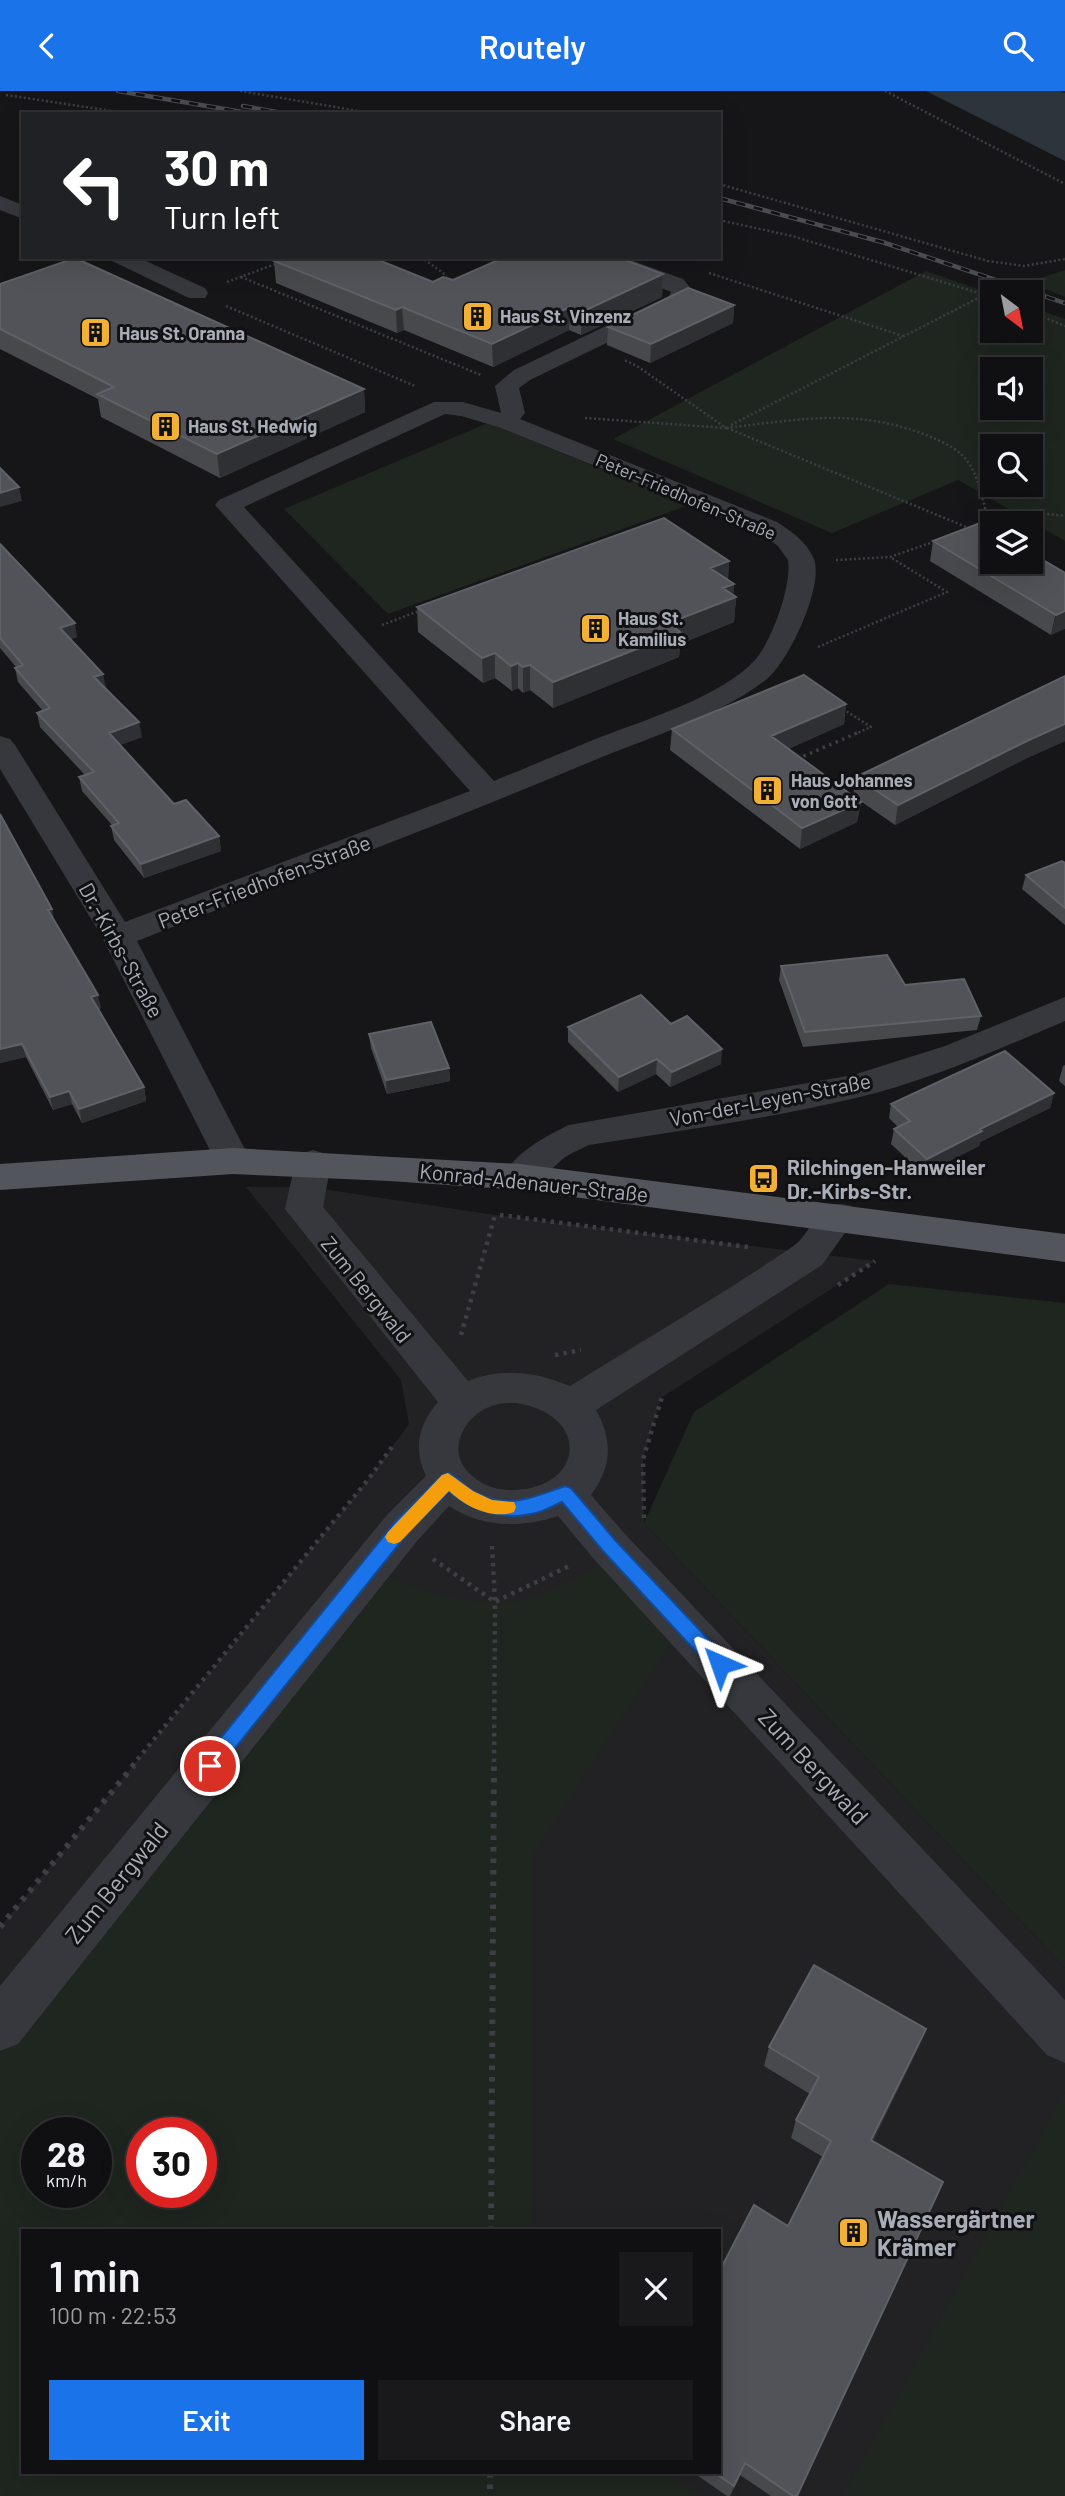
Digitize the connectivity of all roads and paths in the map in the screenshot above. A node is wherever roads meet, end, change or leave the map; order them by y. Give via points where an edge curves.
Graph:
1 (240, 91) edge
2 (885, 91) edge
3 (6, 95) dead end
4 (119, 112) edge
5 (365, 112) edge
6 (1065, 184) edge
7 (721, 185) edge
8 (0, 202) edge
9 (21, 212) edge
10 (721, 220) edge
11 (123, 259) edge
12 (424, 259) edge
13 (607, 259) edge
14 (1065, 259) edge
15 (284, 261) edge
16 (700, 270) dead end
17 (447, 276) edge
18 (241, 277) junction
19 (197, 293) junction
20 (980, 293) edge
21 (980, 298) edge
22 (1043, 317) edge
23 (1065, 326) edge
24 (903, 336) junction
25 (588, 344) junction
26 (508, 386) junction
27 (442, 407) junction
28 (579, 418) dead end
29 (506, 422) junction
30 (726, 428) junction
31 (985, 511) edge
32 (1043, 513) edge
33 (1065, 516) edge
34 (980, 526) edge
35 (971, 529) junction
36 (960, 533) edge
37 (980, 534) edge
38 (936, 541) edge
39 (890, 557) junction
40 (803, 562) junction
41 (424, 609) edge
42 (346, 638) junction
43 (769, 661) junction
44 (839, 706) edge
45 (0, 745) edge
46 (789, 762) edge
47 (489, 794) junction
48 (118, 937) junction
49 (1055, 1018) edge
50 (233, 1161) junction
51 (311, 1175) junction
52 (0, 1177) edge
53 (520, 1177) junction
54 (485, 1213) dead end
55 (495, 1215) junction
56 (838, 1216) junction
57 (1065, 1248) edge
58 (741, 1255) dead end
59 (876, 1261) dead end
60 (830, 1290) dead end
61 (458, 1347) dead end
62 (592, 1347) dead end
63 (546, 1354) dead end
64 (672, 1390) dead end
65 (462, 1403) junction
66 (570, 1406) junction
67 (402, 1433) dead end
68 (448, 1480) junction
69 (565, 1493) junction
70 (490, 1507) junction
71 (644, 1523) dead end
72 (430, 1557) dead end
73 (581, 1561) dead end
74 (495, 1602) junction
75 (0, 1927) edge
76 (0, 2027) edge
77 (1065, 2036) edge
78 (491, 2229) edge
79 (490, 2474) edge
80 (490, 2496) edge

1 - 5 path
2 - 6 path
3 - 4 path
7 - 14 path via 988,261 1024,266
8 - 9 street
10 - 20 path via 792,236
11 - 19 street
12 - 17 path
13 - 25 street via 675,284 682,291 677,300
15 - 18 path
16 - 24 path
18 - 19 path
18 - 26 path
19 - 27 path via 435,395
21 - 24 path
22 - 23 path
24 - 30 path
25 - 26 street
25 - 30 path via 637,366
26 - 29 street via 513,413
27 - 29 street, Peter-Friedhofen-Straße
27 - 42 street via 228,505
28 - 30 path
29 - 40 street, Peter-Friedhofen-Straße via 768,527 791,543
30 - 31 path via 838,415 878,419 921,432 968,461
30 - 35 path
32 - 33 path
34 - 35 path
35 - 36 path
35 - 37 path
38 - 39 path
39 - 40 path
39 - 43 path via 947,592 775,665
40 - 43 street, Peter-Friedhofen-Straße via 798,591
41 - 42 path
42 - 47 street
43 - 47 street, Peter-Friedhofen-Straße via 750,678 706,702
44 - 46 path via 871,727
45 - 48 street, Dr.-Kirbs-Straße
47 - 48 street, Peter-Friedhofen-Straße
48 - 50 street, Dr.-Kirbs-Straße
49 - 53 street, Von-der-Leyen-Straße via 856,1086 582,1134 554,1147
50 - 51 main road, Konrad-Adenauer-Straße
50 - 52 main road, Konrad-Adenauer-Straße
51 - 53 main road, Konrad-Adenauer-Straße
51 - 65 street, Zum Bergwald via 304,1209
53 - 56 main road, Konrad-Adenauer-Straße
54 - 55 path
55 - 58 path via 752,1248
55 - 61 path
56 - 57 main road, Konrad-Adenauer-Straße
56 - 66 street via 809,1255
59 - 60 path
62 - 63 path
64 - 71 path via 661,1398 643,1459
65 - 66 street via 487,1390 516,1387 546,1392
65 - 68 street via 449,1416 439,1440 440,1465
66 - 69 street via 587,1431 589,1459 580,1478
67 - 75 path
68 - 70 street via 466,1496
68 - 76 street, Zum Bergwald via 402,1528
69 - 70 street via 530,1508
69 - 77 street, Zum Bergwald via 609,1546
70 - 74 path
72 - 74 path
73 - 74 path
74 - 78 path
79 - 80 path

